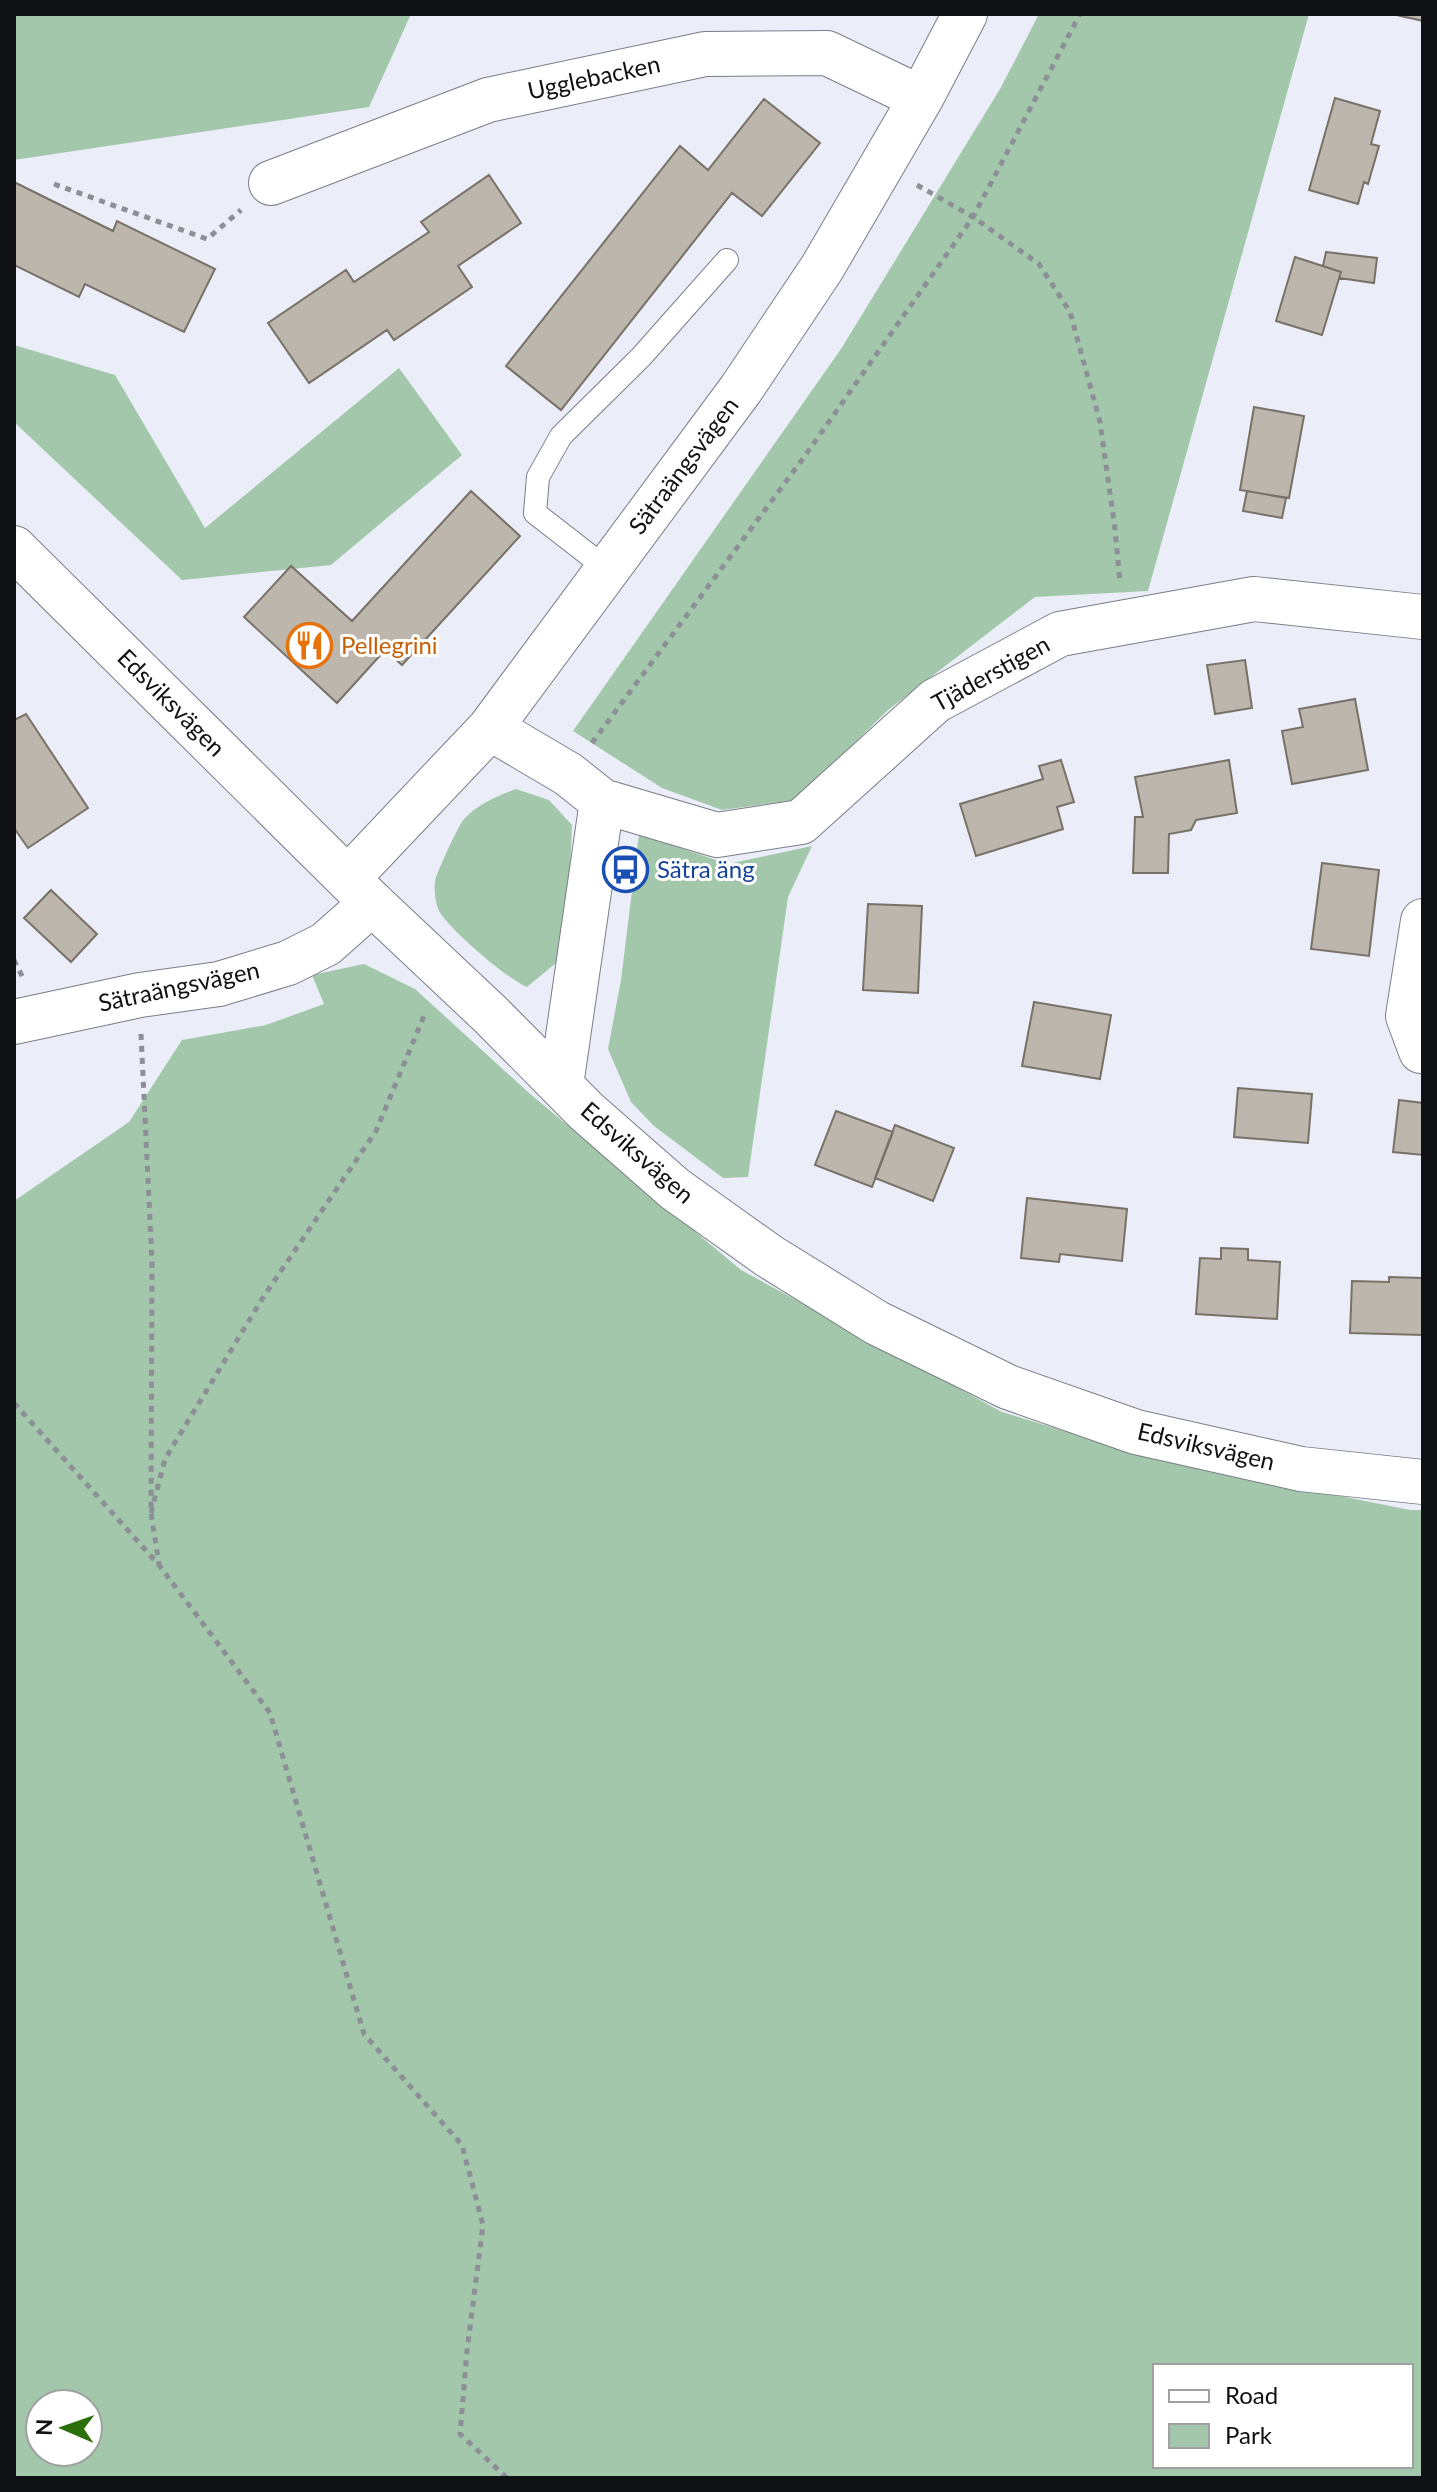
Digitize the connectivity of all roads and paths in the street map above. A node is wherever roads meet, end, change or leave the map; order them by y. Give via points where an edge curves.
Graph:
1 (965, 14) edge
2 (1080, 14) edge
3 (921, 98) junction
4 (882, 166) junction
5 (271, 183) joint
6 (54, 184) dead end
7 (973, 217) junction
8 (727, 260) dead end
9 (14, 548) edge
10 (607, 569) junction
11 (1423, 617) edge
12 (1123, 623) junction
13 (490, 728) junction
14 (568, 774) junction
15 (602, 801) junction
16 (360, 891) junction
17 (1423, 921) edge
18 (140, 995) junction
19 (428, 1007) dead end
20 (14, 1022) edge
21 (1421, 1051) dead end
22 (561, 1085) junction
23 (14, 1403) edge
24 (1423, 1482) edge
25 (151, 1513) junction
26 (159, 1565) junction
27 (507, 2478) edge

1 - 3 street, Sätraängsvägen
2 - 7 path
3 - 4 street, Sätraängsvägen
3 - 5 street, Ugglebacken via 827,53 705,54 488,100
4 - 7 path
4 - 10 street, Sätraängsvägen via 741,389
5 - 6 path via 207,239
7 - 12 path via 1039,264 1070,312 1100,422
7 - 14 path via 802,460
8 - 10 lane via 561,436 538,477 535,513
9 - 16 street, Edsviksvägen
10 - 13 street, Sätraängsvägen
11 - 12 street, Tjäderstigen via 1254,599
12 - 15 street, Tjäderstigen via 1060,634 935,701 801,822 717,835
13 - 14 street, Tjäderstigen
13 - 16 street, Sätraängsvägen
14 - 15 street, Tjäderstigen
15 - 22 street
16 - 18 street, Sätraängsvägen via 326,944 288,963 219,984
16 - 22 street, Edsviksvägen
17 - 21 street via 1408,1016
18 - 20 street, Sätraängsvägen
18 - 25 path via 152,1262
19 - 25 path via 376,1131 264,1296 165,1459
22 - 24 street, Edsviksvägen via 675,1189 769,1256 877,1323 1008,1387 1136,1432 1301,1469
23 - 26 path
25 - 26 path
26 - 27 path via 270,1713 364,2034 462,2145 483,2225 460,2434

